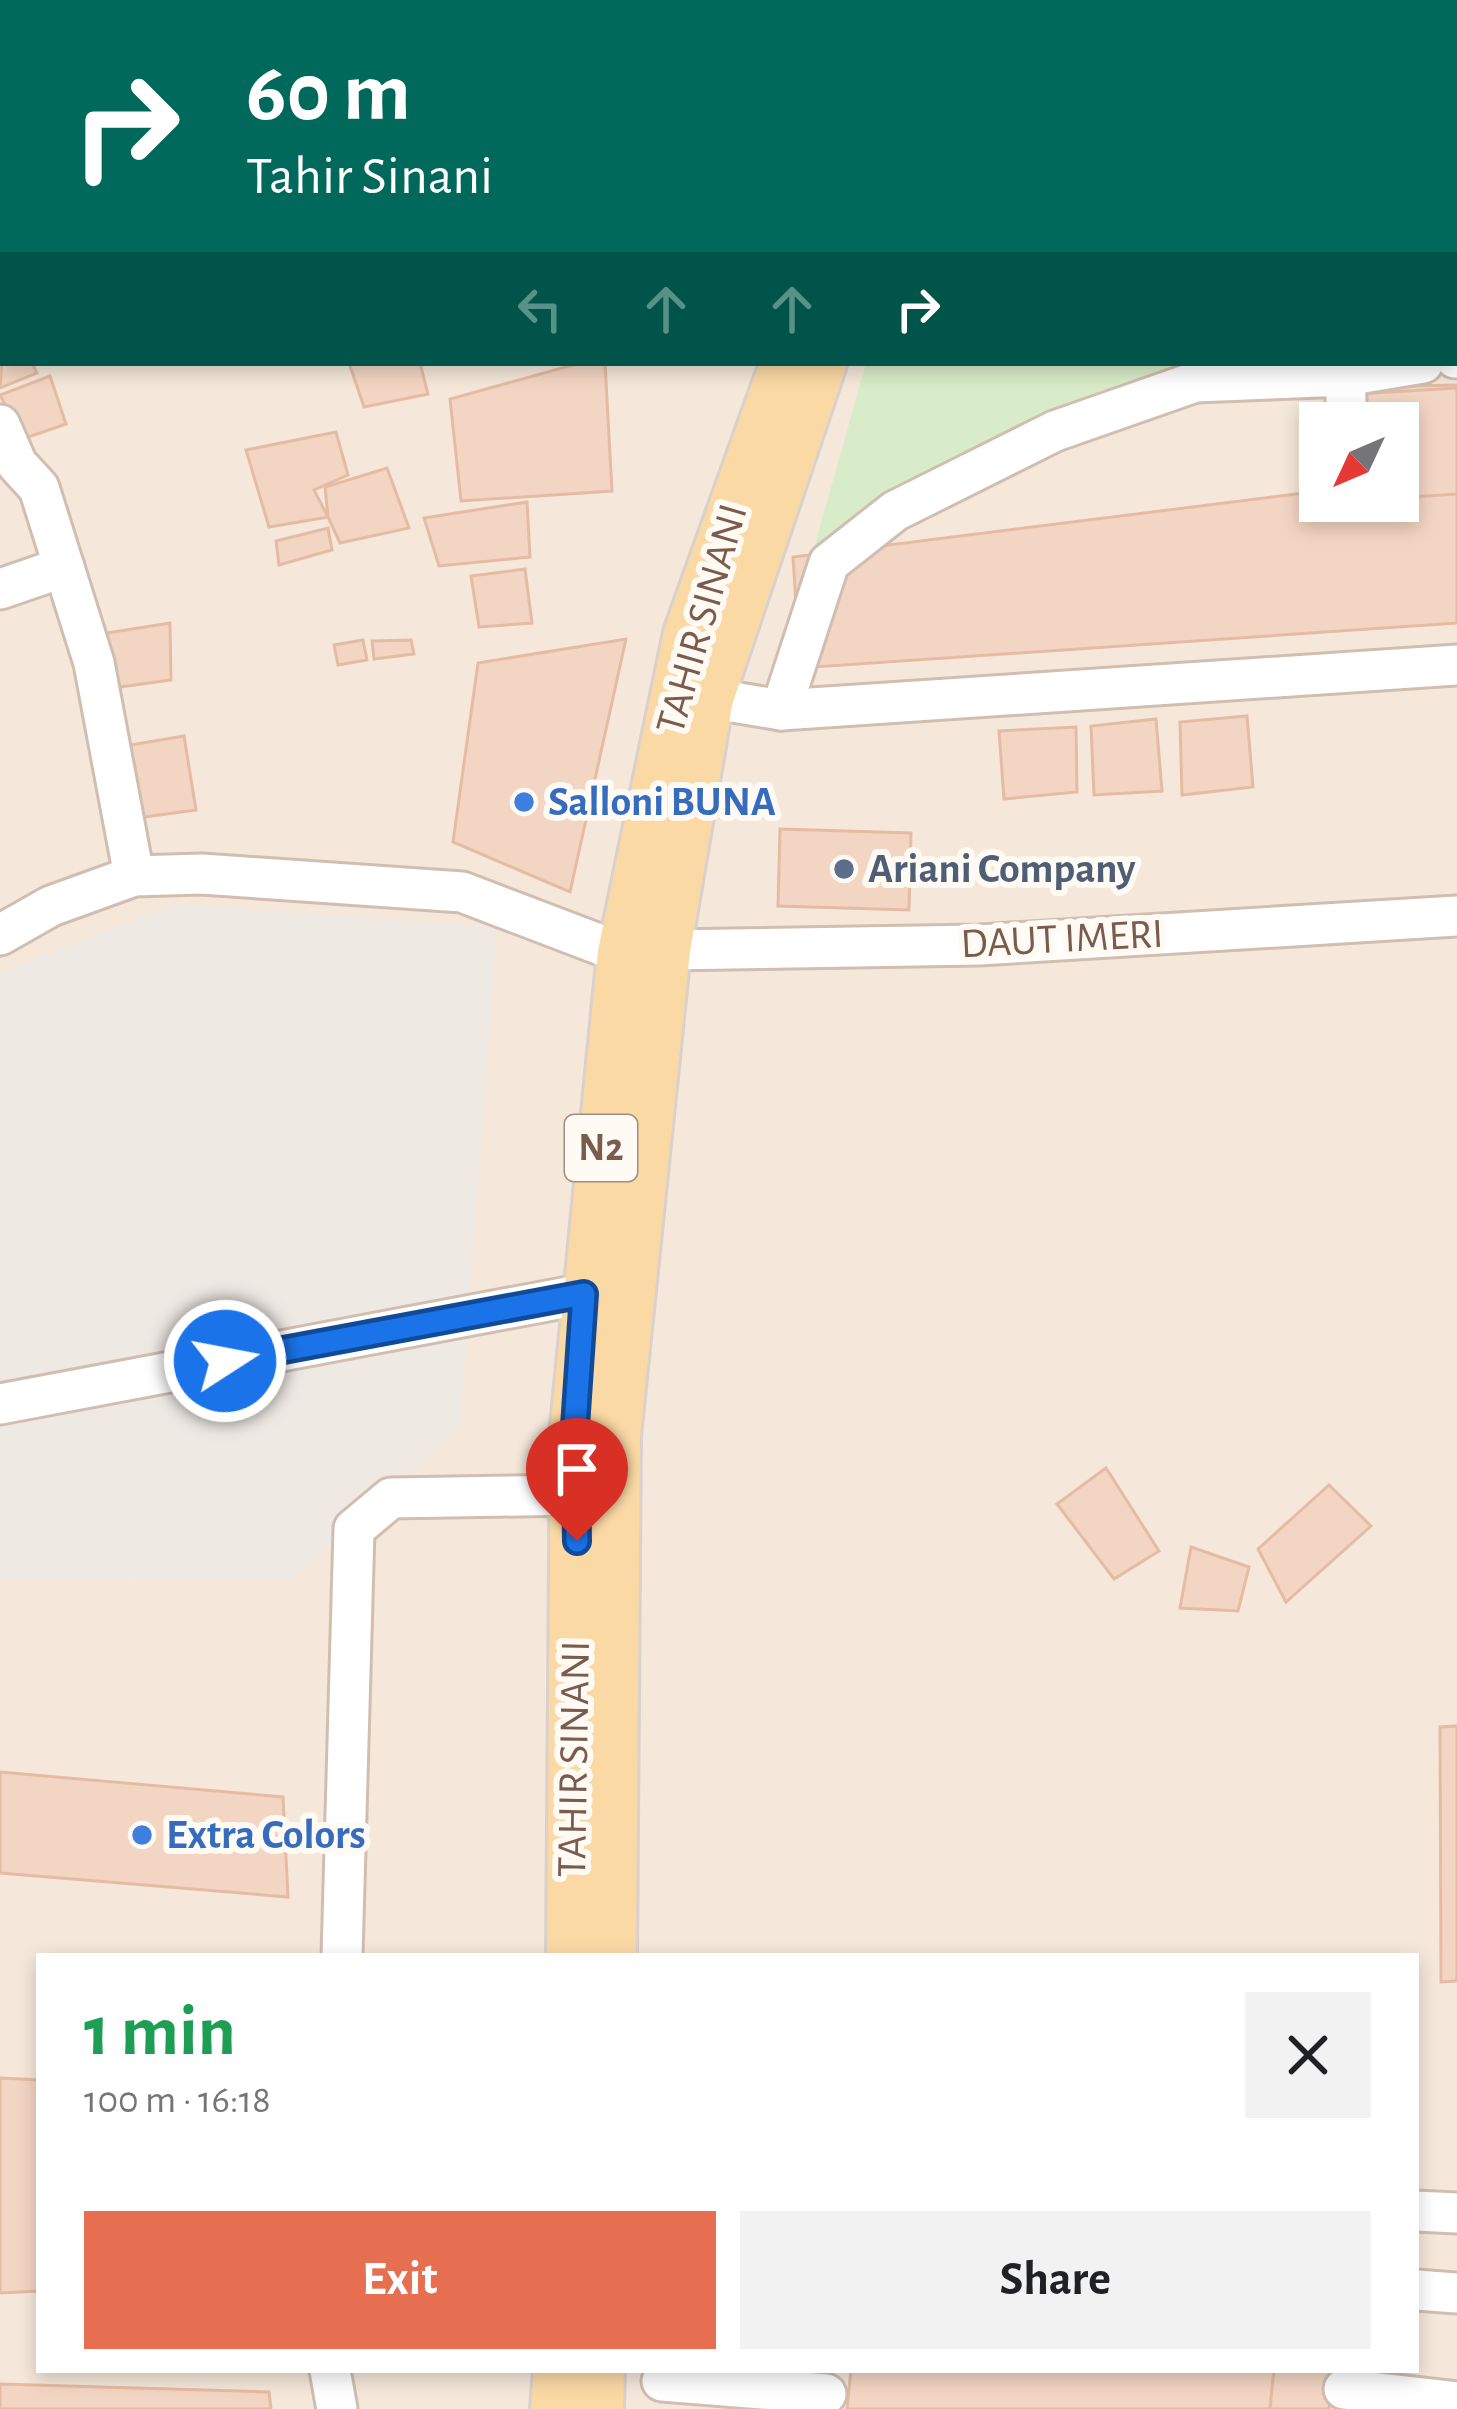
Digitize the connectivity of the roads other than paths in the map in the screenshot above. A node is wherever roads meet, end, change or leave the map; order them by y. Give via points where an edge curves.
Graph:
1 (783, 366) edge
2 (821, 366) edge
3 (1406, 366) edge
4 (1345, 376) junction
5 (1346, 402) edge
6 (0, 425) edge
7 (64, 567) junction
8 (0, 590) edge
9 (1457, 665) edge
10 (709, 698) junction
11 (781, 710) junction
12 (134, 876) junction
13 (1457, 916) edge
14 (0, 935) edge
15 (644, 952) junction
16 (584, 1294) junction
17 (0, 1404) edge
18 (578, 1495) junction
19 (342, 1953) edge
20 (571, 1953) edge
21 (612, 1953) edge
22 (1419, 2211) edge
23 (1457, 2213) edge
24 (1419, 2290) edge
25 (1457, 2294) edge
26 (331, 2373) edge
27 (558, 2373) edge
28 (600, 2373) edge
29 (661, 2387) edge
30 (1344, 2389) edge
31 (827, 2391) edge
32 (1457, 2402) edge
33 (337, 2409) edge
34 (555, 2409) edge
35 (599, 2409) edge

1 - 15 main road, TAHIR SINANI / N2 via 688,634
2 - 10 main road, TAHIR SINANI / N2
3 - 4 street
4 - 5 street
4 - 11 street via 1196,382 1055,431 895,511 829,563
6 - 7 street via 17,464 39,488
7 - 8 street
7 - 12 street via 94,663
9 - 11 street
10 - 11 street
10 - 15 main road, TAHIR SINANI / N2
12 - 14 street
12 - 15 street via 462,892
13 - 15 street, DAUT IMERI via 979,945
15 - 16 main road, TAHIR SINANI / N2
15 - 21 main road, TAHIR SINANI / N2 via 616,1435
16 - 17 street
16 - 18 main road, TAHIR SINANI / N2
18 - 19 street via 391,1498 354,1529
18 - 20 main road, TAHIR SINANI / N2
22 - 23 street
24 - 25 street
26 - 33 street
27 - 34 main road
28 - 35 main road
29 - 31 street
30 - 32 street

